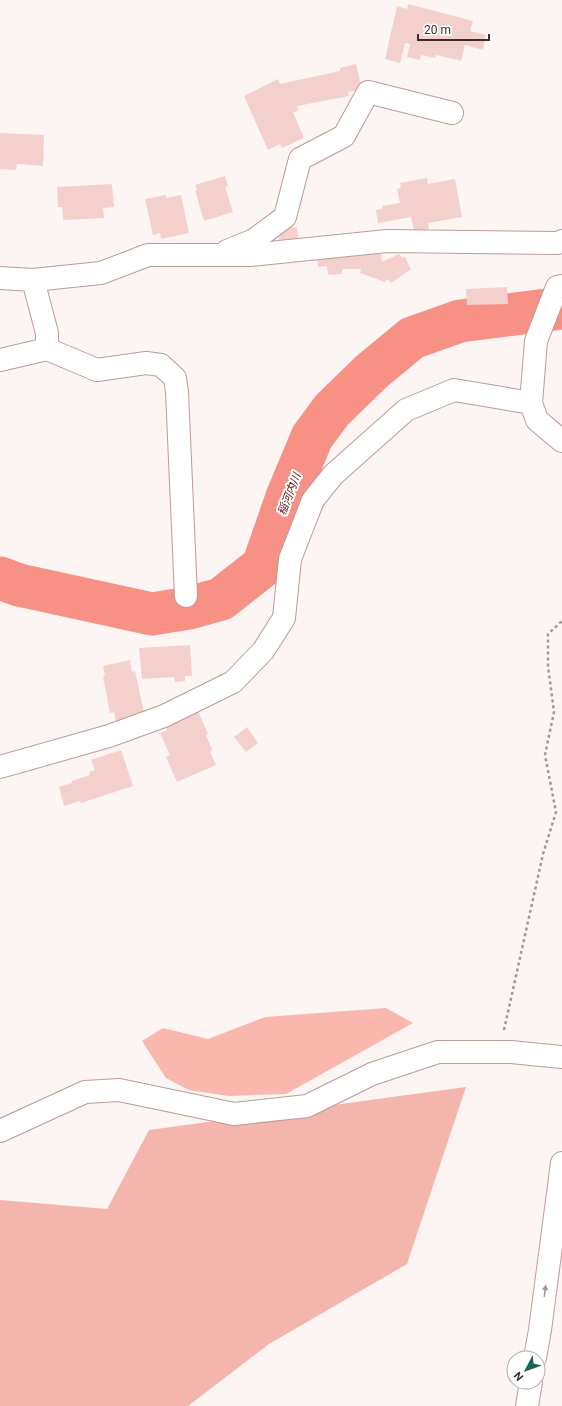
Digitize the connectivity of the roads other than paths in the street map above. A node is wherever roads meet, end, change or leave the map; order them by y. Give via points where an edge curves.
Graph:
1 (452, 113) dead end
2 (562, 241) edge
3 (217, 256) junction
4 (0, 278) edge
5 (33, 280) junction
6 (559, 287) edge
7 (47, 349) junction
8 (0, 360) edge
9 (531, 403) junction
10 (562, 441) edge
11 (186, 596) dead end
12 (0, 767) edge
13 (562, 1057) edge
14 (0, 1131) edge
15 (562, 1163) edge
16 (536, 1350) edge
17 (530, 1390) edge
18 (527, 1406) edge

1 - 3 main road via 368,92 344,136 300,159 285,217 254,240
2 - 3 main road via 387,242
3 - 5 main road via 148,256 101,273
4 - 5 main road
5 - 7 main road via 46,333
6 - 9 main road via 536,341
7 - 8 main road
7 - 11 main road via 98,370 146,363 162,365 174,378 177,392
9 - 10 main road via 537,420
9 - 12 main road via 454,390 406,410 333,475 313,500 290,559 284,618 263,651 233,682 164,716 109,736
13 - 14 main road via 505,1052 438,1052 372,1074 307,1106 234,1114 119,1090 85,1092
16 -> 15 main road
17 - 18 main road

